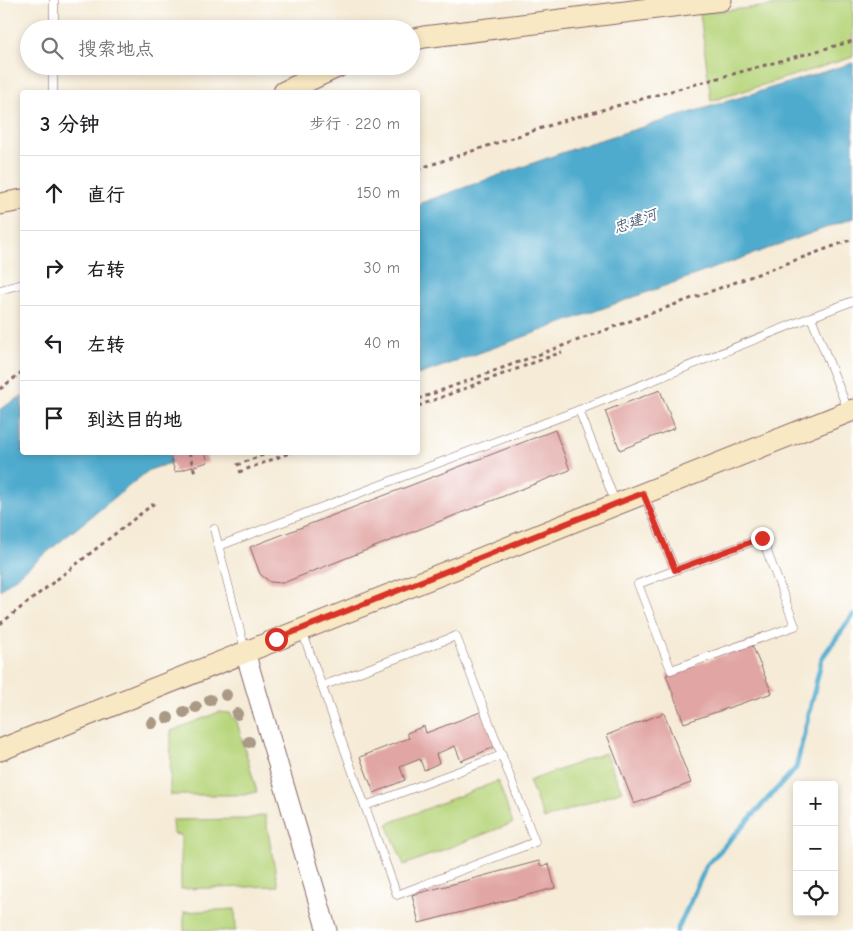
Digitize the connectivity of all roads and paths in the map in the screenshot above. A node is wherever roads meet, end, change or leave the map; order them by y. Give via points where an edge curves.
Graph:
1 (54, 0) edge
2 (721, 0) edge
3 (54, 20) edge
4 (420, 37) edge
5 (853, 41) edge
6 (53, 75) edge
7 (321, 75) edge
8 (53, 90) edge
9 (288, 90) edge
10 (420, 168) edge
11 (20, 200) edge
12 (0, 204) edge
13 (853, 239) edge
14 (20, 285) edge
15 (0, 290) edge
16 (853, 301) edge
17 (811, 317) junction
18 (562, 352) dead end
19 (20, 374) edge
20 (0, 389) edge
21 (420, 398) edge
22 (420, 405) edge
23 (579, 410) junction
24 (851, 411) edge
25 (189, 455) edge
26 (263, 455) edge
27 (284, 455) edge
28 (237, 465) dead end
29 (240, 472) dead end
30 (195, 473) dead end
31 (643, 493) junction
32 (157, 501) dead end
33 (616, 504) junction
34 (214, 529) dead end
35 (219, 546) junction
36 (675, 570) junction
37 (0, 624) edge
38 (301, 629) junction
39 (245, 652) junction
40 (322, 686) junction
41 (0, 750) edge
42 (502, 755) junction
43 (365, 806) junction
44 (327, 931) edge

1 - 3 lane
2 - 4 main road
5 - 10 path via 569,119
6 - 8 lane
7 - 9 main road
11 - 12 main road
13 - 21 path
14 - 15 lane
16 - 17 lane
17 - 23 lane
17 - 24 lane
18 - 22 path
19 - 20 path
23 - 33 lane
23 - 35 lane
24 - 31 main road
25 - 30 path
26 - 28 path
27 - 29 path
31 - 33 main road
31 - 36 lane
32 - 37 path
33 - 38 main road
34 - 35 lane
35 - 39 lane
36 - 36 lane via 638,584 671,670 796,626 762,538
38 - 39 main road
38 - 40 lane
39 - 41 main road
39 - 44 street
40 - 42 lane via 456,636
40 - 43 lane
42 - 43 lane
42 - 43 lane via 535,842 397,895

